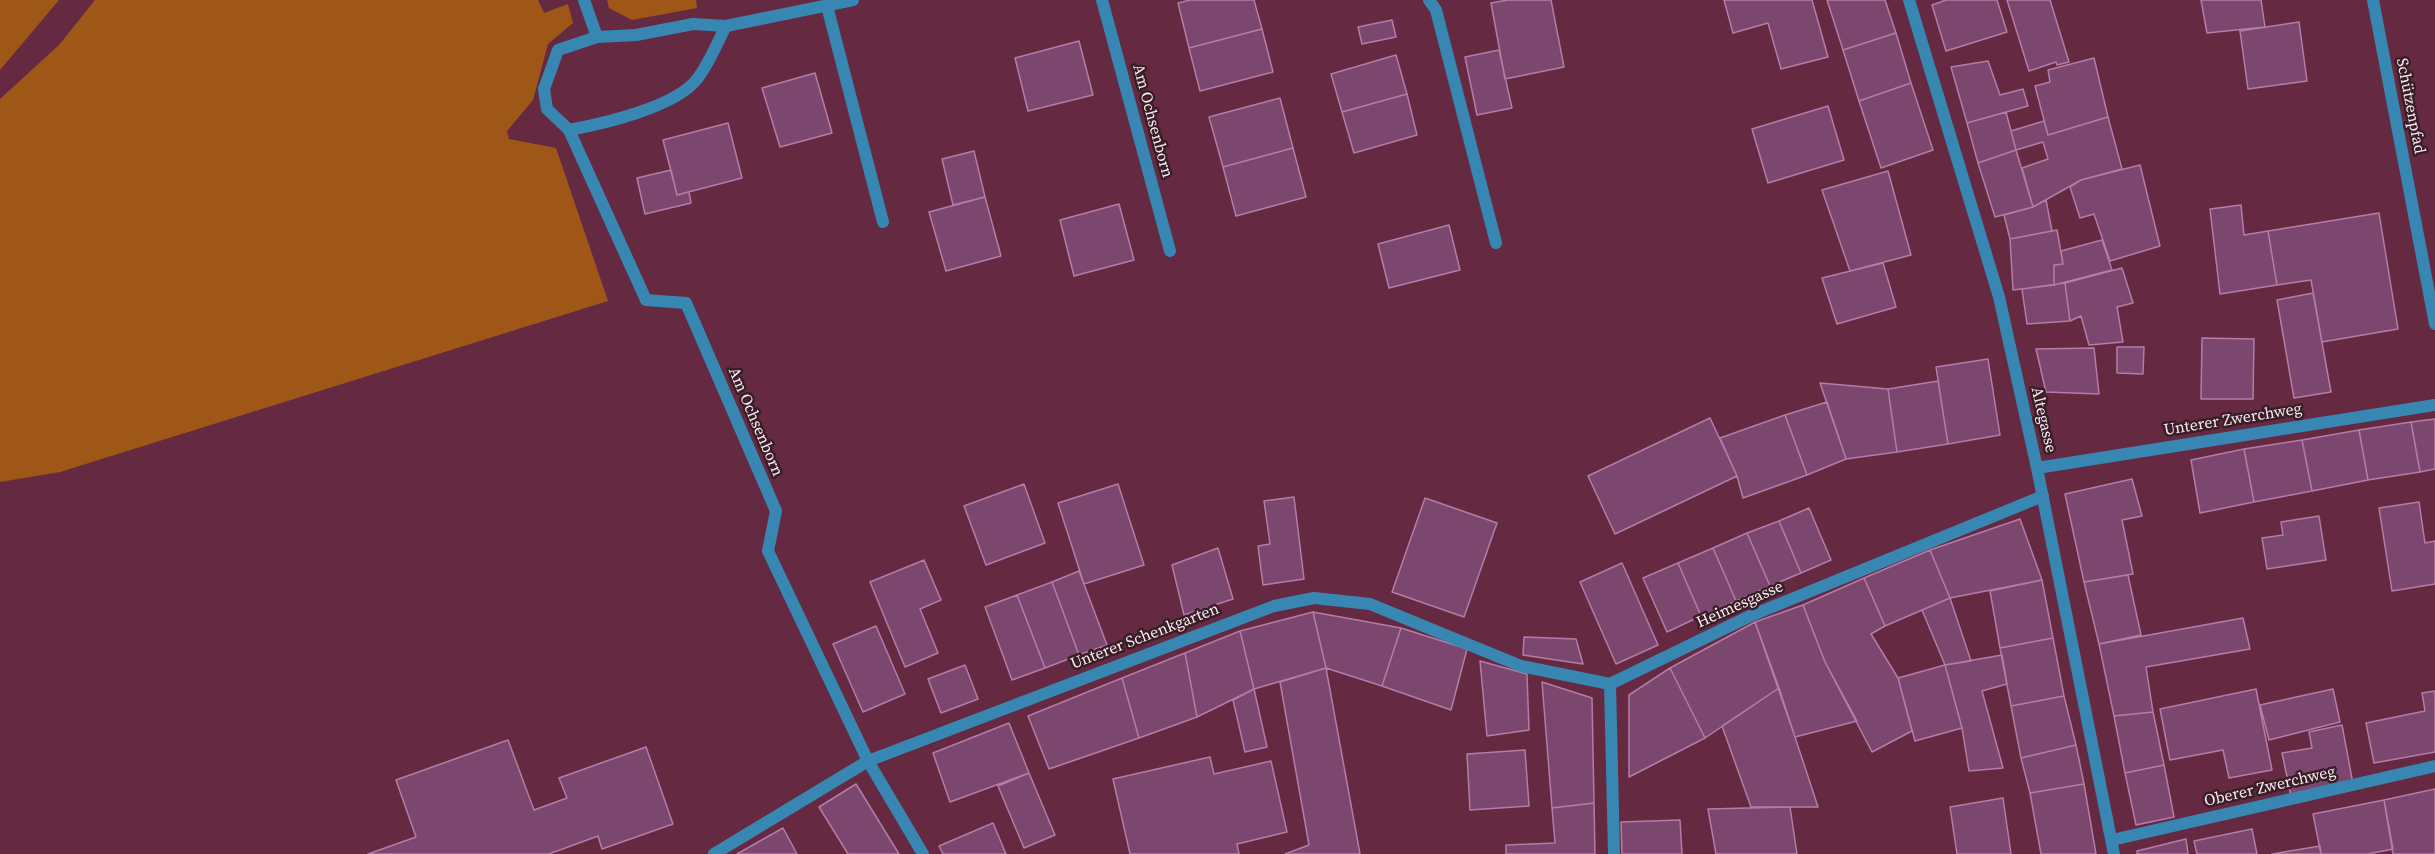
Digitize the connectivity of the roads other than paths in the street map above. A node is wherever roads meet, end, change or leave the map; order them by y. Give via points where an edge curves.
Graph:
1 (584, 0) edge
2 (853, 0) edge
3 (1102, 0) edge
4 (1430, 0) edge
5 (1909, 0) edge
6 (2373, 0) edge
7 (827, 6) junction
8 (726, 26) junction
9 (597, 37) junction
10 (569, 130) junction
11 (883, 222) dead end
12 (1496, 243) dead end
13 (1170, 250) dead end
14 (2435, 324) edge
15 (2435, 405) edge
16 (2037, 468) junction
17 (2043, 496) junction
18 (1610, 684) junction
19 (868, 761) junction
20 (2435, 766) edge
21 (2112, 840) junction
22 (714, 854) edge
23 (923, 854) edge
24 (1614, 854) edge
25 (2114, 854) edge

1 - 9 street
2 - 7 street, Am Ochsenborn
3 - 13 street, Am Ochsenborn
4 - 12 street via 1436,10
5 - 16 street, Altegasse via 1999,297
6 - 14 street, Schützenpfad
7 - 8 street, Am Ochsenborn
7 - 11 street
8 - 9 street, Am Ochsenborn via 693,24
8 - 10 street via 697,80 680,95 613,122
9 - 10 street, Am Ochsenborn via 558,50 544,89 547,110
10 - 19 street, Am Ochsenborn via 646,300 686,303 776,511 768,551
15 - 16 street, Unterer Zwerchweg
16 - 17 street, Altegasse
17 - 18 street, Heimesgasse via 1750,616
17 - 21 street, Altegasse
18 - 19 street, Unterer Schenkgarten via 1521,666 1370,604 1314,598 1274,606
18 - 24 street
19 - 22 street, Unterer Schenkgarten
19 - 23 street
20 - 21 street, Oberer Zwerchweg
21 - 25 street, Altegasse

